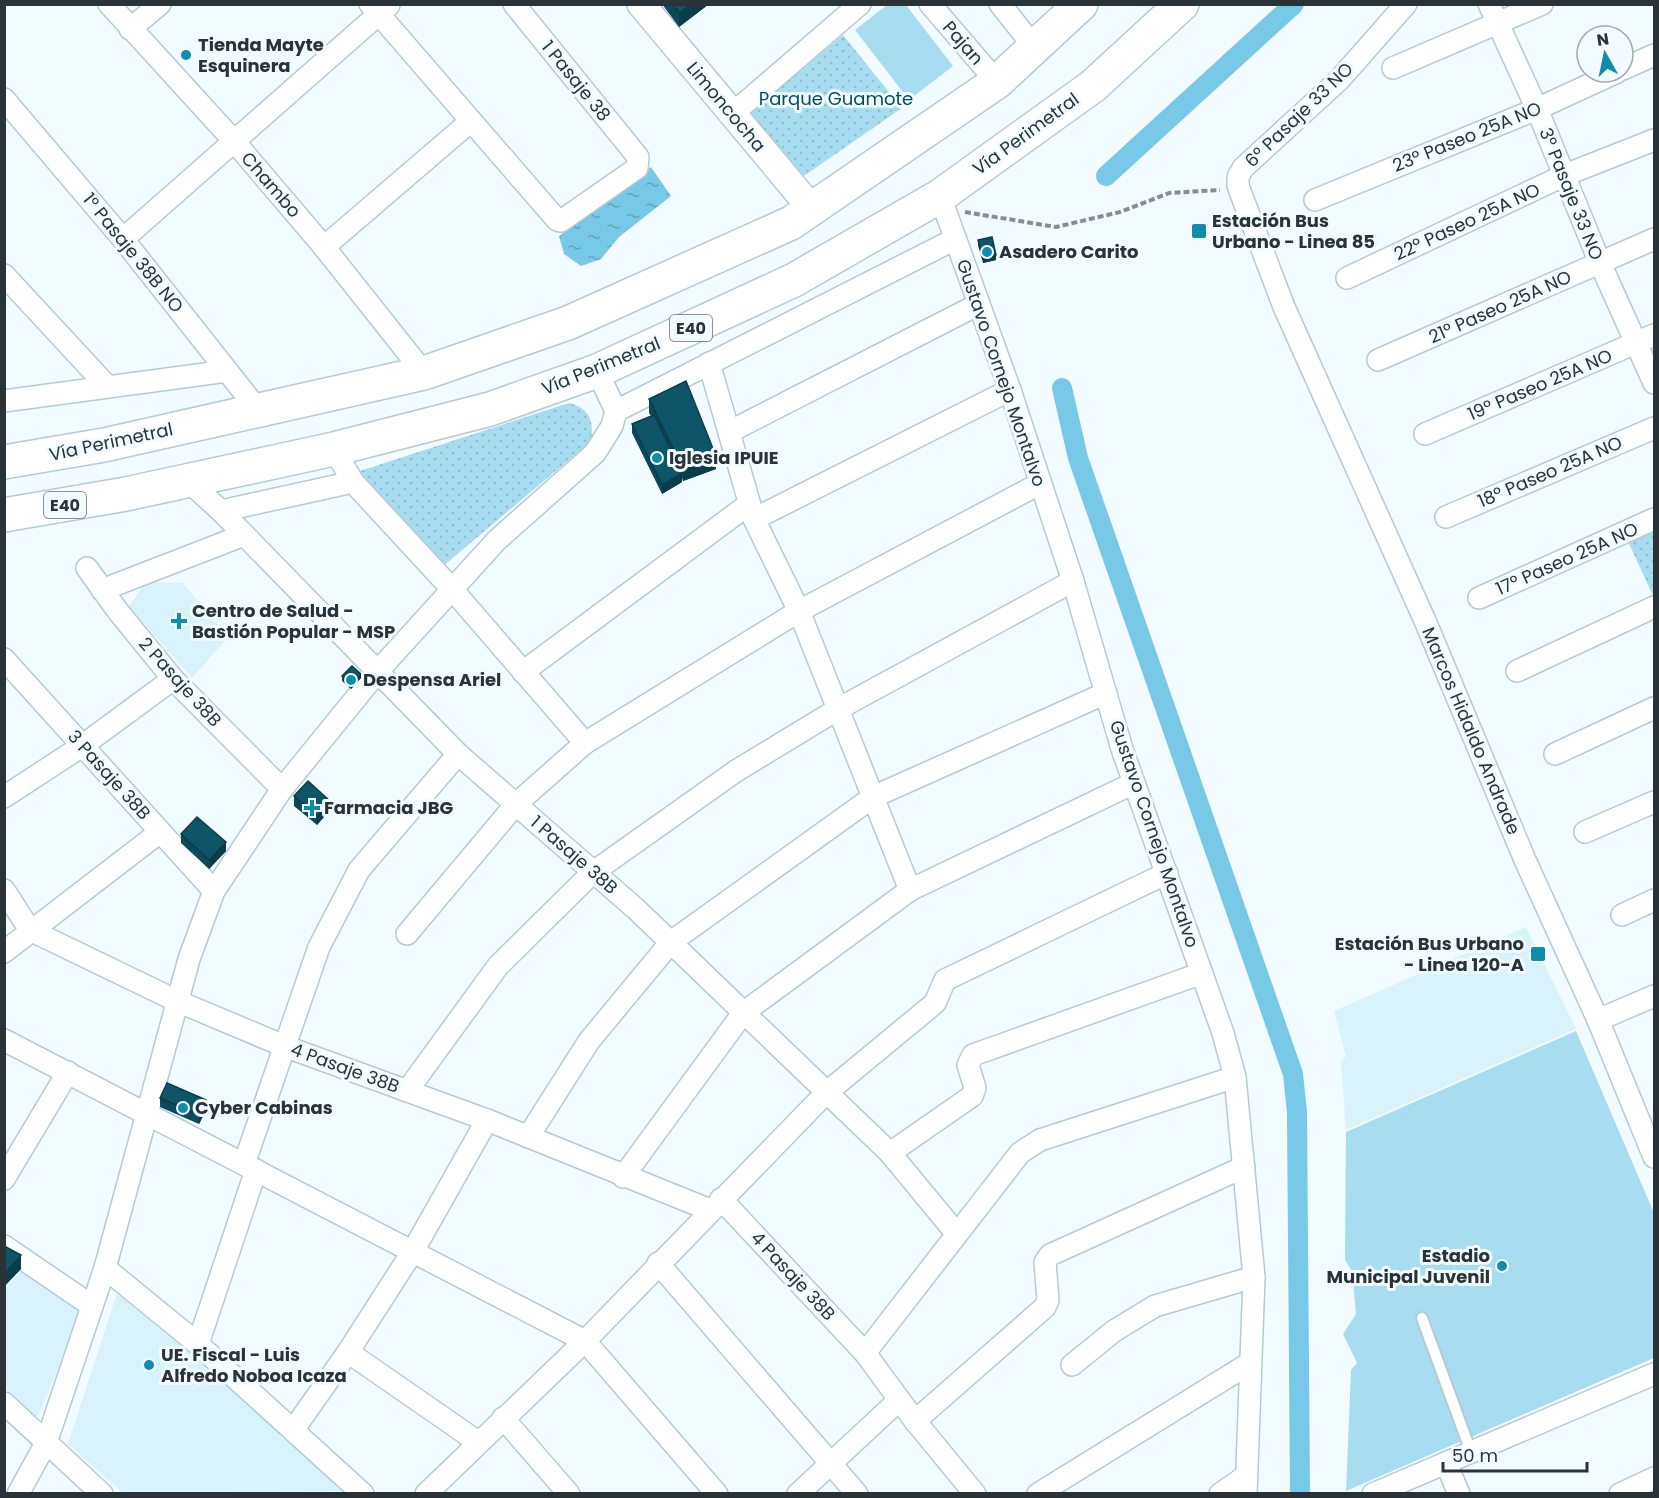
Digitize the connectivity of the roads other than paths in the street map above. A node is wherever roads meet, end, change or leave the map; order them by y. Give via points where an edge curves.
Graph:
1 (109, 4) edge
2 (160, 4) edge
3 (514, 4) edge
4 (641, 4) edge
5 (860, 4) edge
6 (930, 4) edge
7 (1000, 4) edge
8 (1081, 4) edge
9 (1182, 4) edge
10 (1406, 4) edge
11 (1542, 4) edge
12 (379, 8) edge
13 (1493, 14) edge
14 (130, 29) junction
15 (1035, 48) junction
16 (1654, 55) edge
17 (1635, 64) edge
18 (1392, 68) dead end
19 (997, 82) junction
20 (1591, 84) edge
21 (4, 99) edge
22 (1536, 109) junction
23 (731, 115) junction
24 (471, 121) junction
25 (233, 140) junction
26 (1654, 140) edge
27 (1565, 175) junction
28 (1315, 200) dead end
29 (943, 206) junction
30 (812, 209) junction
31 (123, 239) junction
32 (955, 239) junction
33 (1654, 239) edge
34 (324, 247) junction
35 (1600, 263) junction
36 (4, 275) edge
37 (1347, 278) dead end
38 (979, 304) junction
39 (1284, 307) joint
40 (1646, 339) edge
41 (1378, 360) dead end
42 (709, 363) junction
43 (228, 370) junction
44 (597, 371) junction
45 (424, 373) junction
46 (1654, 382) edge
47 (106, 385) junction
48 (1010, 390) junction
49 (4, 401) edge
50 (258, 410) junction
51 (616, 411) junction
52 (1654, 428) edge
53 (729, 432) junction
54 (1425, 434) dead end
55 (334, 449) junction
56 (4, 462) edge
57 (188, 481) junction
58 (353, 482) junction
59 (1039, 484) junction
60 (221, 511) junction
61 (752, 512) junction
62 (4, 515) edge
63 (1446, 517) dead end
64 (1654, 519) edge
65 (244, 535) junction
66 (87, 568) dead end
67 (1073, 581) junction
68 (451, 588) junction
69 (102, 590) junction
70 (1479, 598) dead end
71 (1654, 608) edge
72 (799, 611) junction
73 (4, 659) edge
74 (378, 671) junction
75 (1517, 671) dead end
76 (523, 672) junction
77 (173, 679) junction
78 (1106, 693) junction
79 (1654, 708) edge
80 (838, 709) junction
81 (585, 743) junction
82 (82, 746) junction
83 (458, 754) junction
84 (1555, 754) dead end
85 (1134, 783) junction
86 (282, 789) junction
87 (873, 797) junction
88 (4, 798) edge
89 (1654, 802) edge
90 (516, 804) junction
91 (160, 832) junction
92 (1585, 832) dead end
93 (592, 873) junction
94 (1167, 873) junction
95 (4, 890) edge
96 (910, 890) junction
97 (214, 891) junction
98 (1654, 900) edge
99 (1622, 915) dead end
100 (30, 930) junction
101 (407, 934) dead end
102 (671, 942) junction
103 (4, 952) edge
104 (1202, 973) junction
105 (1654, 996) edge
106 (177, 1001) junction
107 (743, 1012) junction
108 (1598, 1020) junction
109 (4, 1040) edge
110 (284, 1046) junction
111 (69, 1072) junction
112 (1235, 1077) junction
113 (407, 1091) junction
114 (826, 1093) junction
115 (145, 1112) junction
116 (487, 1120) junction
117 (528, 1137) junction
118 (890, 1153) junction
119 (1654, 1157) edge
120 (250, 1167) junction
121 (1244, 1167) junction
122 (623, 1177) junction
123 (4, 1179) edge
124 (716, 1204) junction
125 (956, 1233) junction
126 (4, 1246) edge
127 (413, 1251) junction
128 (658, 1263) junction
129 (105, 1268) junction
130 (1254, 1277) junction
131 (92, 1306) junction
132 (1422, 1318) dead end
133 (585, 1341) junction
134 (198, 1344) junction
135 (348, 1352) junction
136 (866, 1353) junction
137 (1250, 1363) junction
138 (1072, 1365) dead end
139 (1654, 1374) edge
140 (899, 1400) junction
141 (4, 1403) edge
142 (503, 1418) junction
143 (915, 1421) junction
144 (294, 1429) junction
145 (478, 1442) junction
146 (46, 1443) junction
147 (1471, 1452) junction
148 (1446, 1463) junction
149 (831, 1465) junction
150 (1654, 1478) edge
151 (1246, 1485) edge
152 (362, 1493) edge
153 (18, 1494) edge
154 (102, 1494) edge
155 (426, 1494) edge
156 (569, 1494) edge
157 (717, 1494) edge
158 (798, 1494) edge
159 (857, 1494) edge
160 (975, 1494) edge
161 (1038, 1494) edge
162 (1220, 1494) edge
163 (1373, 1494) edge
164 (1459, 1494) edge
165 (1620, 1494) edge

1 - 14 street, Chambo
2 - 14 street
3 - 24 street, 1 Pasaje 38 via 638,157 637,168 566,219 557,220
4 - 23 street, Limoncocha
5 - 23 street
6 - 19 street, Pajan
7 - 15 street
8 - 15 highway, Vía Perimetral
9 - 29 highway, Vía Perimetral / E40 via 1093,86
10 - 39 street, 6º Pasaje 33 NO via 1339,80 1243,168 1238,177 1238,186
11 - 13 street
12 - 24 street
12 - 25 street
13 - 18 street
13 - 22 street, 3º Pasaje 33 NO
14 - 25 street, Chambo
15 - 19 highway, Vía Perimetral
16 - 17 street
19 - 30 highway, Vía Perimetral
20 - 22 street, 23º Paseo 25A NO
21 - 31 street, 1° Pasaje 38B NO
22 - 27 street, 3º Pasaje 33 NO
22 - 28 street, 23º Paseo 25A NO
23 - 30 street, Limoncocha
24 - 34 street
25 - 31 street
25 - 34 street, Chambo
26 - 27 street, 22º Paseo 25A NO
27 - 35 street, 3º Pasaje 33 NO
27 - 37 street, 22º Paseo 25A NO
29 - 32 street, Gustavo Cornejo Montalvo
29 - 44 highway, Vía Perimetral / E40
30 - 45 highway, Vía Perimetral via 791,223 568,323
31 - 43 street, 1° Pasaje 38B NO
32 - 38 street, Gustavo Cornejo Montalvo
32 - 42 street
33 - 35 street, 21º Paseo 25A NO
34 - 45 street, Chambo
35 - 40 street, 3º Pasaje 33 NO
35 - 41 street, 21º Paseo 25A NO
36 - 47 street
38 - 48 street, Gustavo Cornejo Montalvo
38 - 53 street
39 - 108 street, Marcos Hidaldo Andrade
40 - 46 street, 3º Pasaje 33 NO
40 - 54 street, 19º Paseo 25A NO
42 - 51 street
42 - 53 street
43 - 47 street
43 - 50 street, 1° Pasaje 38B NO
44 - 51 street
44 - 55 highway, Vía Perimetral / E40 via 490,409
45 - 50 highway, Vía Perimetral
47 - 49 street
48 - 59 street, Gustavo Cornejo Montalvo
48 - 61 street
50 - 56 highway, Vía Perimetral via 104,445
51 - 68 street via 612,426 595,453 497,540
52 - 63 street, 18º Paseo 25A NO
53 - 61 street
55 - 57 highway, Vía Perimetral / E40
55 - 58 street
57 - 60 street, 1 Pasaje 38B
57 - 62 highway, Vía Perimetral / E40
58 - 60 street
58 - 68 street
59 - 67 street, Gustavo Cornejo Montalvo
59 - 72 street
60 - 65 street, 1 Pasaje 38B
61 - 72 street
61 - 76 street
64 - 70 street, 17º Paseo 25A NO
65 - 69 street
65 - 74 street, 1 Pasaje 38B
66 - 69 street, 2 Pasaje 38B
67 - 78 street, Gustavo Cornejo Montalvo
67 - 80 street
68 - 74 street
68 - 76 street
69 - 77 street, 2 Pasaje 38B
71 - 75 street
72 - 80 street
72 - 81 street
73 - 82 street, 3 Pasaje 38B
74 - 83 street, 1 Pasaje 38B
74 - 86 street
76 - 81 street
77 - 82 street
77 - 86 street, 2 Pasaje 38B
78 - 85 street, Gustavo Cornejo Montalvo
78 - 87 street
79 - 84 street
80 - 87 street
80 - 93 street via 736,771
81 - 90 street
82 - 88 street
82 - 91 street, 3 Pasaje 38B
83 - 90 street, 1 Pasaje 38B
83 - 110 street via 359,870 319,947
85 - 94 street, Gustavo Cornejo Montalvo
85 - 96 street
86 - 97 street
87 - 96 street
87 - 102 street
89 - 92 street
90 - 93 street, 1 Pasaje 38B
90 - 101 street
91 - 97 street, 3 Pasaje 38B
91 - 100 street
93 - 102 street, 1 Pasaje 38B
93 - 113 street via 498,966
94 - 104 street, Gustavo Cornejo Montalvo
94 - 114 street via 945,980 935,1003
95 - 100 street
96 - 107 street
97 - 106 street
98 - 99 street
100 - 103 street
100 - 106 street, 4 Pasaje 38B
102 - 107 street, 1 Pasaje 38B
102 - 117 street via 589,1041
104 - 112 street, Gustavo Cornejo Montalvo
104 - 118 street via 974,1055 968,1065 975,1088 972,1096
105 - 108 street
106 - 110 street, 4 Pasaje 38B
106 - 115 street
107 - 114 street, 1 Pasaje 38B
107 - 122 street
108 - 119 street, Marcos Hidaldo Andrade
109 - 111 street
110 - 113 street, 4 Pasaje 38B
110 - 120 street
111 - 115 street
111 - 123 street
112 - 121 street, Gustavo Cornejo Montalvo
112 - 125 street via 1040,1140 1005,1169
113 - 116 street, 4 Pasaje 38B
114 - 118 street, 1 Pasaje 38B
114 - 124 street
115 - 120 street
115 - 129 street
116 - 117 street, 4 Pasaje 38B
116 - 127 street
117 - 122 street, 4 Pasaje 38B
118 - 125 street, 1 Pasaje 38B
120 - 127 street
120 - 134 street
121 - 130 street, Gustavo Cornejo Montalvo
121 - 143 street via 1050,1255 1045,1262 1045,1307
122 - 124 street, 4 Pasaje 38B
124 - 128 street
124 - 136 street, 4 Pasaje 38B
125 - 136 street
126 - 131 street
127 - 133 street
127 - 135 street
128 - 133 street
128 - 149 street
129 - 131 street
129 - 134 street
130 - 137 street, Gustavo Cornejo Montalvo
130 - 138 street via 1155,1306 1114,1331
131 - 146 street
132 - 147 lane
133 - 142 street
133 - 157 street
134 - 144 street
135 - 144 street
135 - 145 street
136 - 140 street, 4 Pasaje 38B
137 - 151 street, Gustavo Cornejo Montalvo
137 - 161 street
139 - 147 street
140 - 143 street, 4 Pasaje 38B
140 - 149 street
141 - 146 street
142 - 145 street
142 - 156 street
143 - 160 street, 4 Pasaje 38B
144 - 152 street
145 - 155 street
146 - 153 street
146 - 154 street
147 - 148 street
148 - 163 street
148 - 164 street
149 - 158 street
149 - 159 street
150 - 165 street
151 - 162 street

